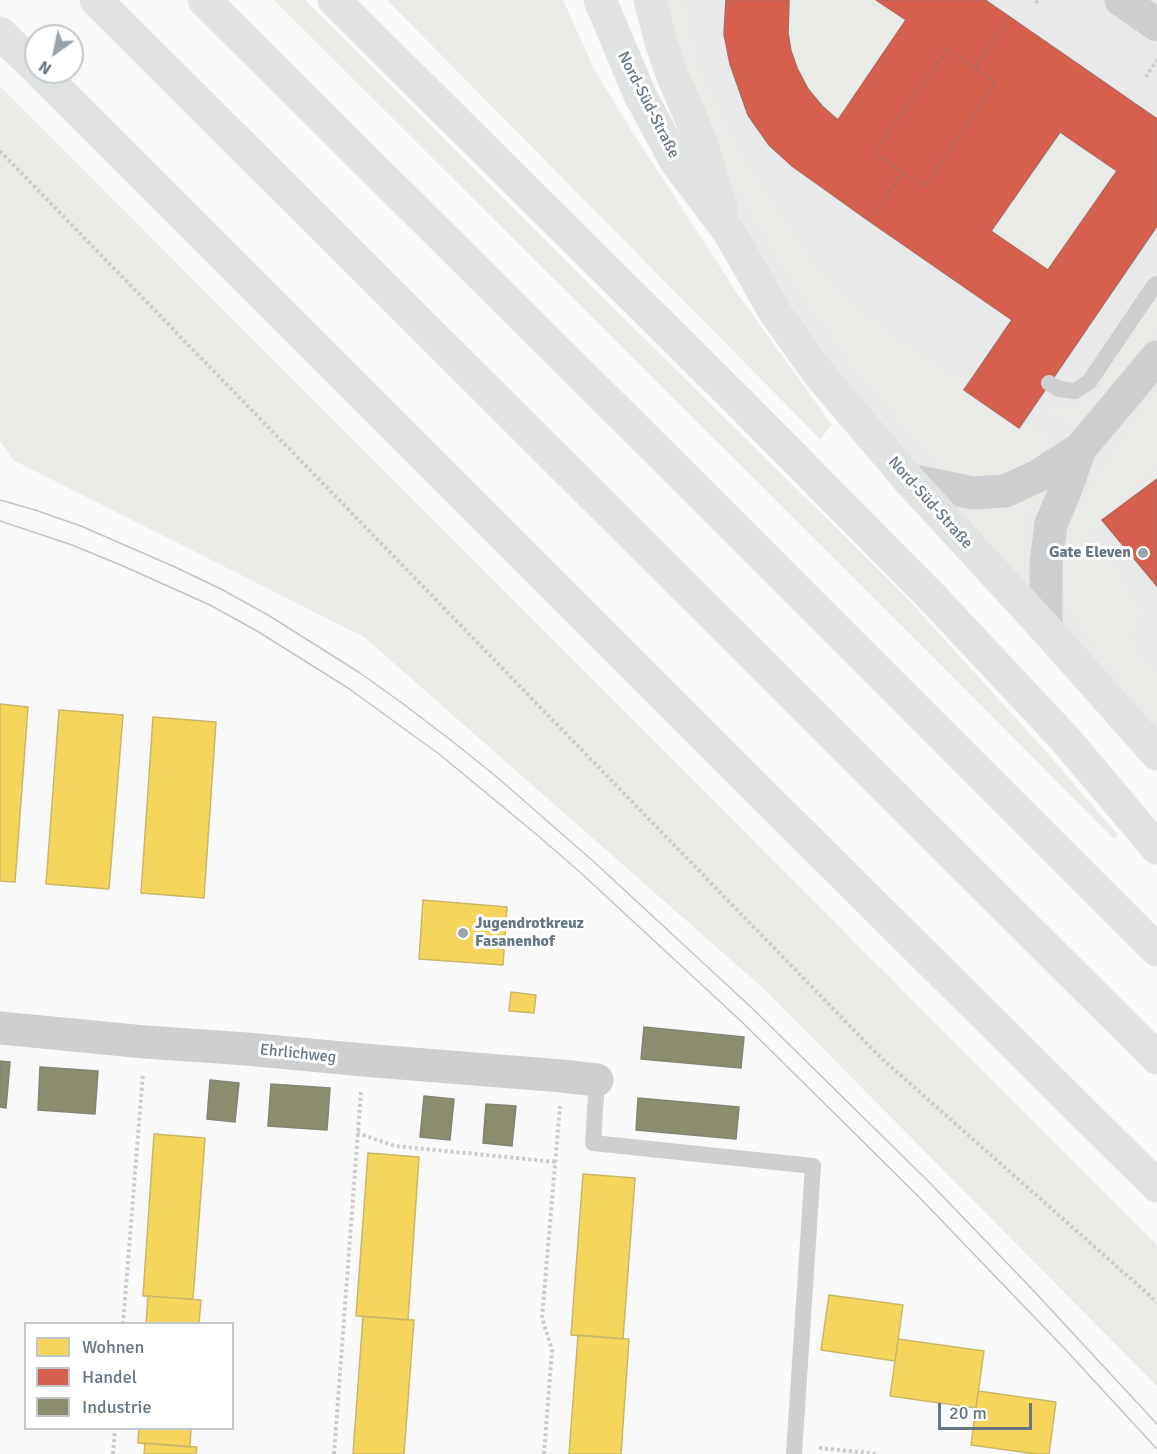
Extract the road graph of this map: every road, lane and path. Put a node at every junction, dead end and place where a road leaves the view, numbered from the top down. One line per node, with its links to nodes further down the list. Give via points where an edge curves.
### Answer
1 (96, 0): 26 (main road)
2 (204, 0): 23 (main road)
3 (334, 0): 22 (main road, via 931,596 1065,739)
4 (600, 0): 14 (main road, Nord-Süd-Straße, via 640,95 675,160)
5 (650, 0): 14 (main road, Nord-Süd-Straße, via 661,42 700,139)
6 (1121, 0): 7 (street)
7 (1157, 25)
8 (0, 33): 9 (main road)
9 (24, 56)
10 (1157, 60): 11 (path)
11 (1146, 77)
12 (52, 84): 32 (main road)
13 (0, 151): 33 (path, via 880,1057)
14 (729, 232): 19 (main road, Nord-Süd-Straße, via 776,314 819,374)
15 (1157, 284): 17 (lane, via 1089,382 1075,391)
16 (1157, 357): 18 (street)
17 (1049, 383)
18 (1080, 449): 19 (street, via 1038,476 1005,491 972,493); 20 (street, via 1050,524)
19 (909, 480): 20 (main road, Nord-Süd-Straße)
20 (1046, 629): 21 (main road, Nord-Süd-Straße)
21 (1157, 754)
22 (1157, 848)
23 (1157, 950)
24 (0, 1028): 25 (street, Ehrlichweg)
25 (145, 1042): 27 (street, Ehrlichweg); 34 (path)
26 (1157, 1058)
27 (363, 1060): 28 (street, Ehrlichweg); 30 (path)
28 (562, 1076): 29 (street, Ehrlichweg); 31 (path)
29 (597, 1080): 36 (lane, via 593,1143 813,1166)
30 (357, 1133): 31 (path, via 395,1146); 38 (path)
31 (556, 1162): 39 (path, via 542,1318 552,1350)
32 (1157, 1186)
33 (1157, 1302)
34 (123, 1322)
35 (115, 1430): 37 (path)
36 (794, 1450): 40 (path)
37 (112, 1454)
38 (334, 1454)
39 (544, 1454)
40 (879, 1454)

